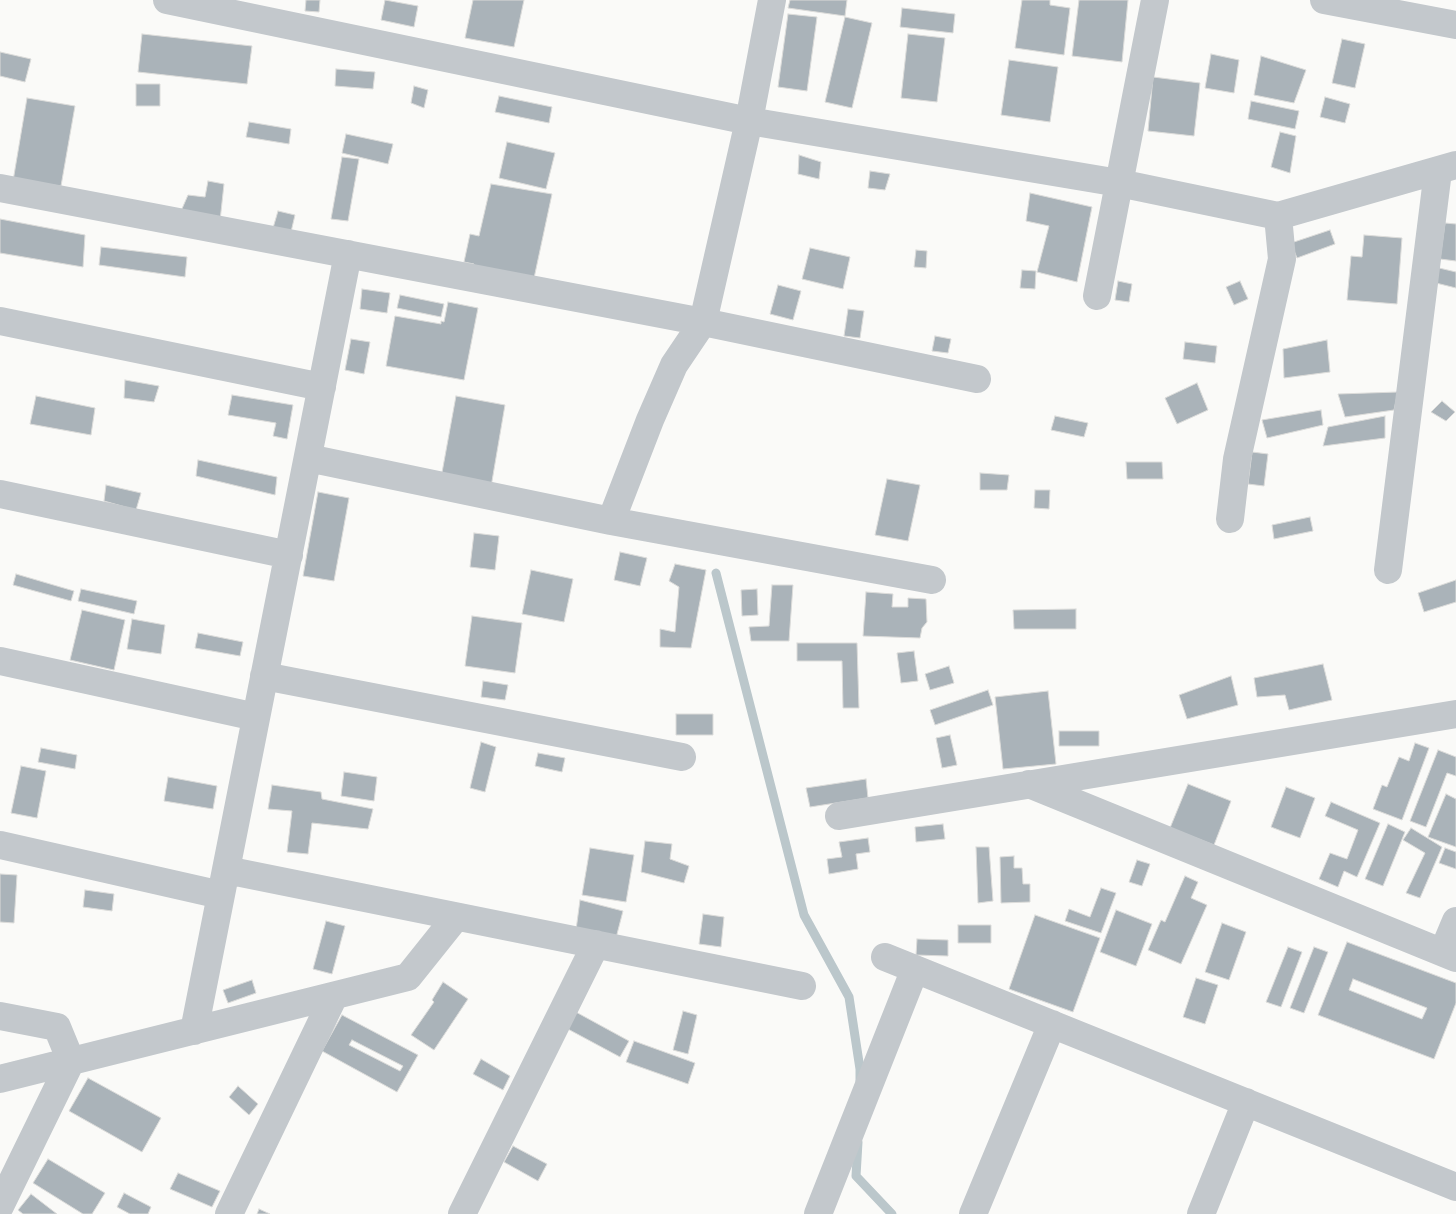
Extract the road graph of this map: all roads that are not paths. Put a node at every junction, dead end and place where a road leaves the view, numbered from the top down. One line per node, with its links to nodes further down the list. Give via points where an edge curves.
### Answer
1 (167, 0): 6 (street)
2 (772, 0): 6 (street)
3 (1155, 0): 8 (street)
4 (1324, 0): 5 (street)
5 (1456, 25)
6 (749, 121): 8 (street); 14 (street)
7 (1447, 168): 10 (street); 22 (street)
8 (1119, 183): 10 (street); 12 (street)
9 (0, 188): 11 (street)
10 (1278, 216): 19 (street, via 1282,259 1236,459)
11 (348, 254): 14 (street); 16 (street)
12 (1097, 296)
13 (0, 321): 16 (street)
14 (703, 322): 15 (street); 20 (street, via 674,365)
15 (977, 379)
16 (322, 387): 17 (street)
17 (308, 458): 20 (street); 21 (street)
18 (0, 494): 21 (street)
19 (1230, 519)
20 (611, 521): 23 (street)
21 (289, 555): 25 (street)
22 (1388, 570)
23 (932, 580)
24 (0, 662): 27 (street)
25 (264, 676): 27 (street); 28 (street)
26 (1456, 714): 29 (street)
27 (256, 717): 32 (street)
28 (682, 757)
29 (1029, 784): 30 (street); 36 (street)
30 (839, 816)
31 (0, 845): 32 (street)
32 (224, 883): 33 (street); 43 (street)
33 (456, 917): 35 (street); 40 (street, via 408,977)
34 (1456, 921): 36 (street)
35 (596, 944): 39 (street); 50 (street)
36 (1450, 955)
37 (885, 957): 38 (street)
38 (915, 969): 42 (street); 51 (street)
39 (802, 986)
40 (334, 996): 43 (street); 49 (street)
41 (0, 1016): 44 (street, via 57,1027)
42 (1052, 1024): 46 (street); 52 (street)
43 (194, 1031): 44 (street)
44 (72, 1061): 45 (street); 48 (street)
45 (0, 1079)
46 (1246, 1102): 47 (street); 53 (street)
47 (1456, 1187)
48 (0, 1206)
49 (229, 1214)
50 (462, 1214)
51 (818, 1214)
52 (974, 1214)
53 (1201, 1214)

